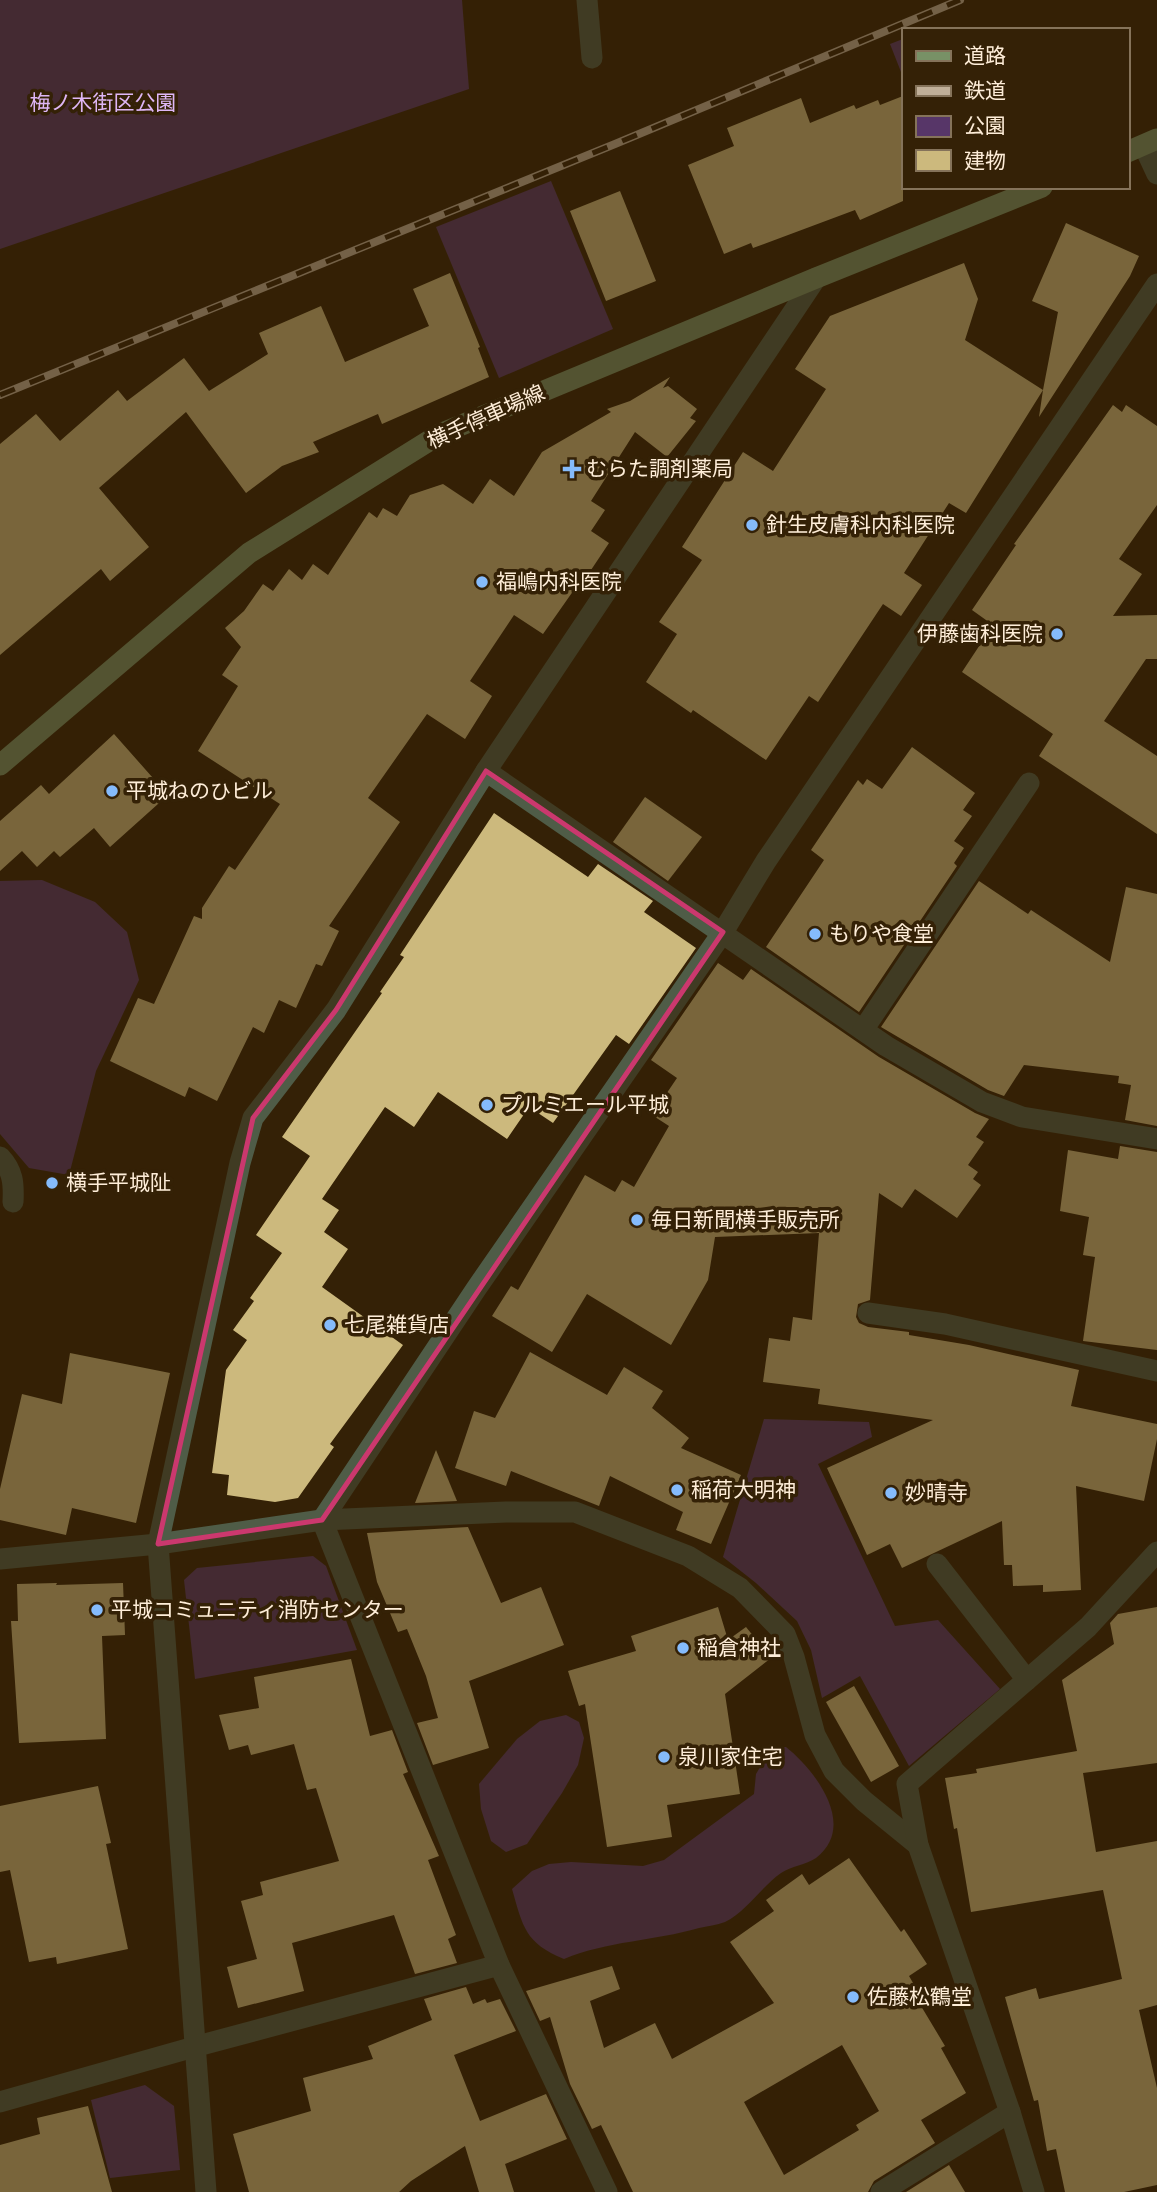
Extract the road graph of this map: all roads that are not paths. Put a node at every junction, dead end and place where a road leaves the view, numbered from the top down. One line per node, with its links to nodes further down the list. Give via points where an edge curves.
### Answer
1 (587, 0): 2 (street)
2 (592, 58)
3 (1143, 146): 4 (street)
4 (1157, 174)
5 (1036, 189): 6 (main road, 横手停車場線)
6 (816, 278): 8 (main road, 横手停車場線, via 440,434 249,553); 9 (street)
7 (1157, 284): 11 (street, via 766,861)
8 (0, 765)
9 (485, 771): 11 (street); 19 (street, via 336,1010 253,1118)
10 (1029, 783): 12 (street)
11 (723, 932): 12 (street); 18 (street, via 475,1289)
12 (863, 1030): 13 (street, via 982,1102 1022,1117)
13 (1157, 1139)
14 (0, 1157): 15 (street, via 14,1182)
15 (13, 1202)
16 (869, 1312): 17 (street, via 918,1318)
17 (1157, 1371)
18 (322, 1520): 19 (street); 24 (street, via 575,1512 688,1556 740,1588 785,1634 815,1735 834,1771); 25 (street)
19 (158, 1544): 21 (street); 26 (street)
20 (1157, 1552): 23 (street, via 1088,1627)
21 (0, 1559)
22 (937, 1564): 23 (street)
23 (1027, 1680): 24 (street, via 907,1784)
24 (918, 1845): 28 (street)
25 (499, 1965): 26 (street); 30 (street)
26 (194, 2047): 27 (street); 29 (street)
27 (0, 2102)
28 (1010, 2112): 31 (street); 32 (street)
29 (206, 2192)
30 (607, 2192)
31 (881, 2192)
32 (1034, 2192)

